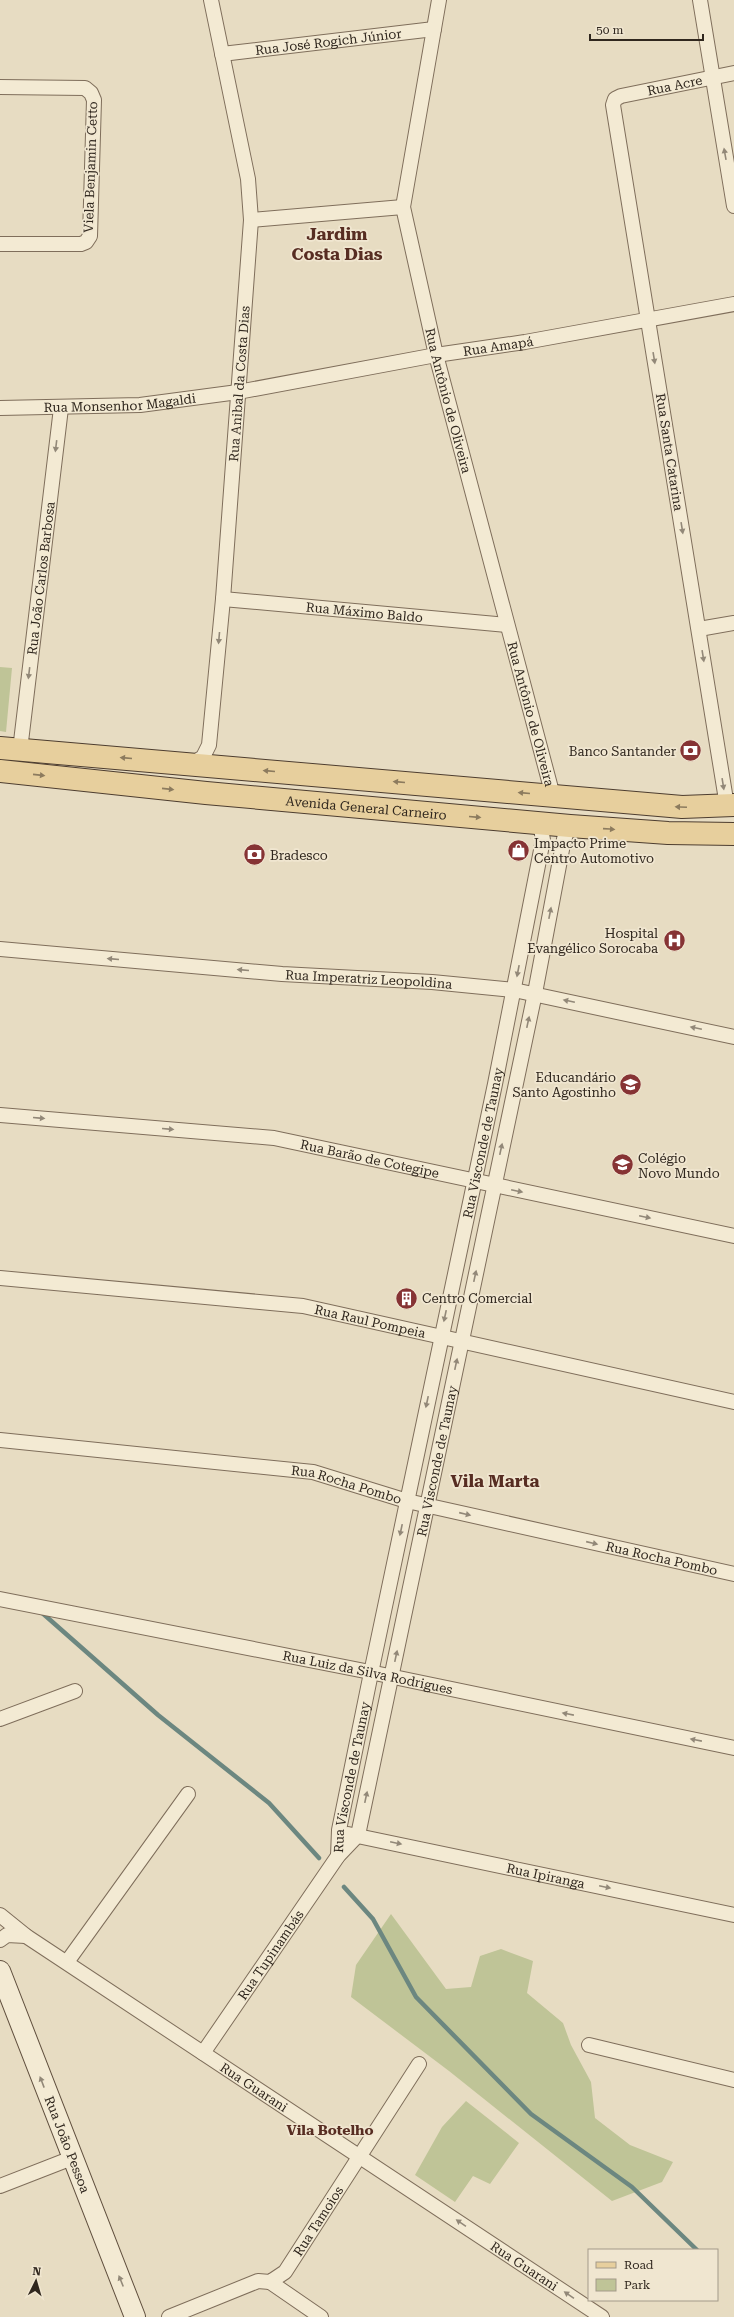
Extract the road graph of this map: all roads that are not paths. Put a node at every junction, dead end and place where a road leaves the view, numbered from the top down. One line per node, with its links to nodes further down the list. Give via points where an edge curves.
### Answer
1 (211, 0): 5 (street, Rua Anibal da Costa Dias)
2 (439, 0): 4 (street, Rua Antônio de Oliveira)
3 (700, 0): 7 (street)
4 (434, 29): 5 (street, Rua José Rogich Júnior); 11 (street, Rua Antônio de Oliveira)
5 (222, 54): 12 (street, Rua Anibal da Costa Dias, via 248,179)
6 (734, 73): 7 (street, Rua Acre)
7 (712, 78): 9 (street, Rua Acre); 10 (street, one-way to 7)
8 (0, 87): 13 (street, Viela Benjamin Cetto, via 85,88 94,100 90,236 81,244)
9 (615, 99): 15 (street, Rua Santa Catarina, via 613,106)
10 (734, 206)
11 (403, 207): 12 (street); 16 (street, Rua Antônio de Oliveira)
12 (250, 220): 17 (street, Rua Anibal da Costa Dias)
13 (0, 244)
14 (734, 304): 15 (street, Rua Amapá)
15 (648, 319): 16 (street, Rua Amapá, via 526,342); 23 (street, Rua Santa Catarina, one-way to 23)
16 (436, 355): 17 (street, Rua Amapá); 22 (street, Rua Antônio de Oliveira)
17 (238, 392): 19 (street, Rua Monsenhor Magaldi, via 140,405); 20 (street, Rua Anibal da Costa Dias)
18 (0, 408): 19 (street, Rua Monsenhor Magaldi)
19 (60, 408): 24 (street, Rua João Carlos Barbosa, one-way to 24)
20 (222, 599): 22 (street, Rua Máximo Baldo); 25 (street, Rua Anibal da Costa Dias, one-way to 25, via 209,745 203,757)
21 (734, 623): 23 (street)
22 (507, 625): 27 (street, Rua Antônio de Oliveira)
23 (699, 629): 28 (street, Rua Santa Catarina, one-way to 28)
24 (10, 749): 25 (main road, Avenida General Carneiro, one-way to 24)
25 (192, 764): 27 (main road, Avenida General Carneiro, one-way to 25)
26 (0, 771): 29 (main road, Avenida General Carneiro, one-way to 29)
27 (553, 796): 28 (main road, Avenida General Carneiro, one-way to 27, via 682,807)
28 (730, 805)
29 (540, 824): 30 (main road, Avenida General Carneiro); 33 (street, Rua Visconde de Taunay, one-way to 33, via 544,840)
30 (570, 826): 31 (main road, Avenida General Carneiro, one-way to 31, via 668,833); 34 (street, Rua Visconde de Taunay, one-way to 30, via 564,839)
31 (734, 834)
32 (0, 949): 33 (street, Rua Imperatriz Leopoldina, one-way to 32, via 432,982 274,973)
33 (514, 990): 34 (street, Rua Imperatriz Leopoldina); 37 (street, Rua Visconde de Taunay)
34 (534, 993): 35 (street, Rua Imperatriz Leopoldina, one-way to 34); 38 (street, Rua Visconde de Taunay, one-way to 34)
35 (734, 1037)
36 (0, 1115): 37 (street, Rua Barão de Cotegipe, one-way to 37, via 274,1138)
37 (474, 1182): 38 (street, Rua Barão de Cotegipe); 41 (street, Rua Visconde de Taunay, one-way to 41)
38 (493, 1186): 39 (street, Rua Barão de Cotegipe, one-way to 39); 42 (street, Rua Visconde de Taunay, one-way to 38)
39 (734, 1236)
40 (0, 1278): 41 (street, Rua Raul Pompeia, via 303,1306)
41 (440, 1337): 42 (street, Rua Raul Pompeia); 45 (street, Rua Visconde de Taunay, one-way to 45)
42 (461, 1342): 43 (street, Rua Raul Pompeia); 46 (street, Rua Visconde de Taunay, one-way to 42)
43 (734, 1402)
44 (0, 1440): 45 (street, Rua Rocha Pombo, via 313,1472)
45 (407, 1500): 46 (street, Rua Rocha Pombo); 49 (street, Rua Visconde de Taunay, one-way to 49)
46 (427, 1505): 47 (street, Rua Rocha Pombo, one-way to 47); 50 (street, Rua Visconde de Taunay, one-way to 46)
47 (734, 1574)
48 (0, 1599): 49 (street, Rua Luiz da Silva Rodrigues)
49 (371, 1673): 50 (street, Rua Luiz da Silva Rodrigues); 55 (street, Rua Visconde de Taunay)
50 (391, 1678): 53 (street, Rua Luiz da Silva Rodrigues, one-way to 50); 56 (street, Rua Visconde de Taunay, one-way to 50)
51 (75, 1691): 52 (street)
52 (0, 1719)
53 (734, 1748)
54 (188, 1794): 62 (street)
55 (339, 1830): 56 (street, Rua Ipiranga); 57 (street, Rua Visconde de Taunay)
56 (358, 1835): 57 (street, Rua Visconde de Taunay); 59 (street, Rua Ipiranga, one-way to 59)
57 (338, 1856): 65 (street, Rua Tupinambás)
58 (0, 1915): 60 (street, Rua Guarani)
59 (734, 1915)
60 (26, 1936): 61 (street, via 7,1935); 62 (street, Rua Guarani)
61 (0, 1940)
62 (67, 1962): 65 (street, Rua Guarani)
63 (0, 1971): 69 (main road, Rua João Pessoa, one-way to 63)
64 (589, 2045): 67 (street)
65 (203, 2053): 68 (street, Rua Guarani)
66 (419, 2064): 68 (street, Rua Tamoios)
67 (734, 2080)
68 (360, 2156): 71 (street, Rua Tamoios, via 285,2272); 75 (street, Rua Guarani, one-way to 68)
69 (72, 2158): 70 (street); 72 (main road, Rua João Pessoa, one-way to 69)
70 (0, 2186)
71 (270, 2282): 73 (street, via 258,2281); 74 (street)
72 (135, 2317)
73 (169, 2317)
74 (321, 2317)
75 (602, 2317)

